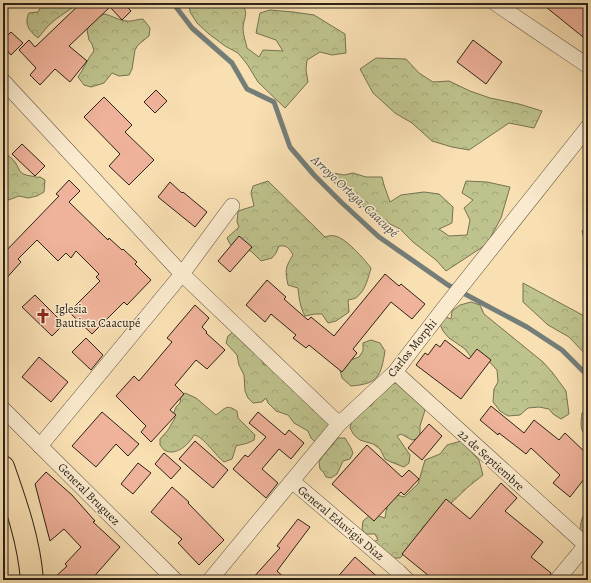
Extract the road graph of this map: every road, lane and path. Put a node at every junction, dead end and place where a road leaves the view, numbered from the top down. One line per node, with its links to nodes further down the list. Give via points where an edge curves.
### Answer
1 (496, 3): 2 (street)
2 (588, 66)
3 (3, 81): 6 (street)
4 (588, 127): 7 (street, Carlos Morphi)
5 (232, 206): 6 (street)
6 (182, 274): 9 (street); 10 (street)
7 (395, 372): 9 (street, Carlos Morphi); 14 (street, 22 de Septiembre)
8 (3, 409): 10 (street, General Bruguez)
9 (339, 424): 12 (street, Carlos Morphi)
10 (40, 446): 16 (street, General Bruguez)
11 (3, 468): 13 (main road)
12 (292, 482): 17 (street, Carlos Morphi); 18 (street, General Eduvigis Díaz)
13 (8, 504): 15 (main road, via 25,539)
14 (587, 546): 19 (street)
15 (32, 580)
16 (175, 580)
17 (210, 580)
18 (408, 580)
19 (557, 580)

